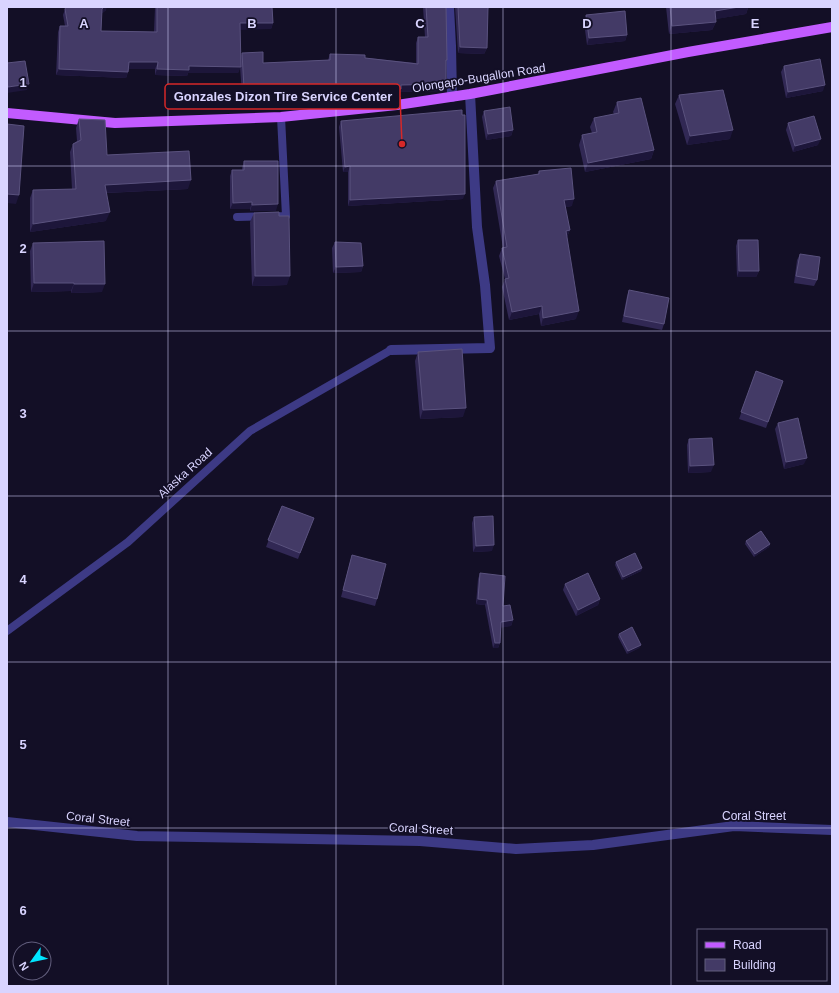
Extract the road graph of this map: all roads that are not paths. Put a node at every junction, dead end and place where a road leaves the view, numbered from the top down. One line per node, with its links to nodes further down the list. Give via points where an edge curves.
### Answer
1 (448, 7): 4 (street, via 452,46)
2 (832, 27): 3 (main road, Olongapo-Bugallon Road)
3 (470, 94): 4 (main road, Olongapo-Bugallon Road); 8 (street, via 477,227 490,348)
4 (452, 97): 6 (main road, Olongapo-Bugallon Road)
5 (7, 113): 6 (main road, Olongapo-Bugallon Road, via 115,123)
6 (281, 117): 7 (lane, via 286,216)
7 (237, 217)
8 (391, 350): 9 (lane, Alaska Road, via 250,431 128,542)
9 (7, 631)
10 (7, 822): 11 (street, Coral Street, via 137,836 420,841 516,849 594,845 734,826)
11 (832, 830)

